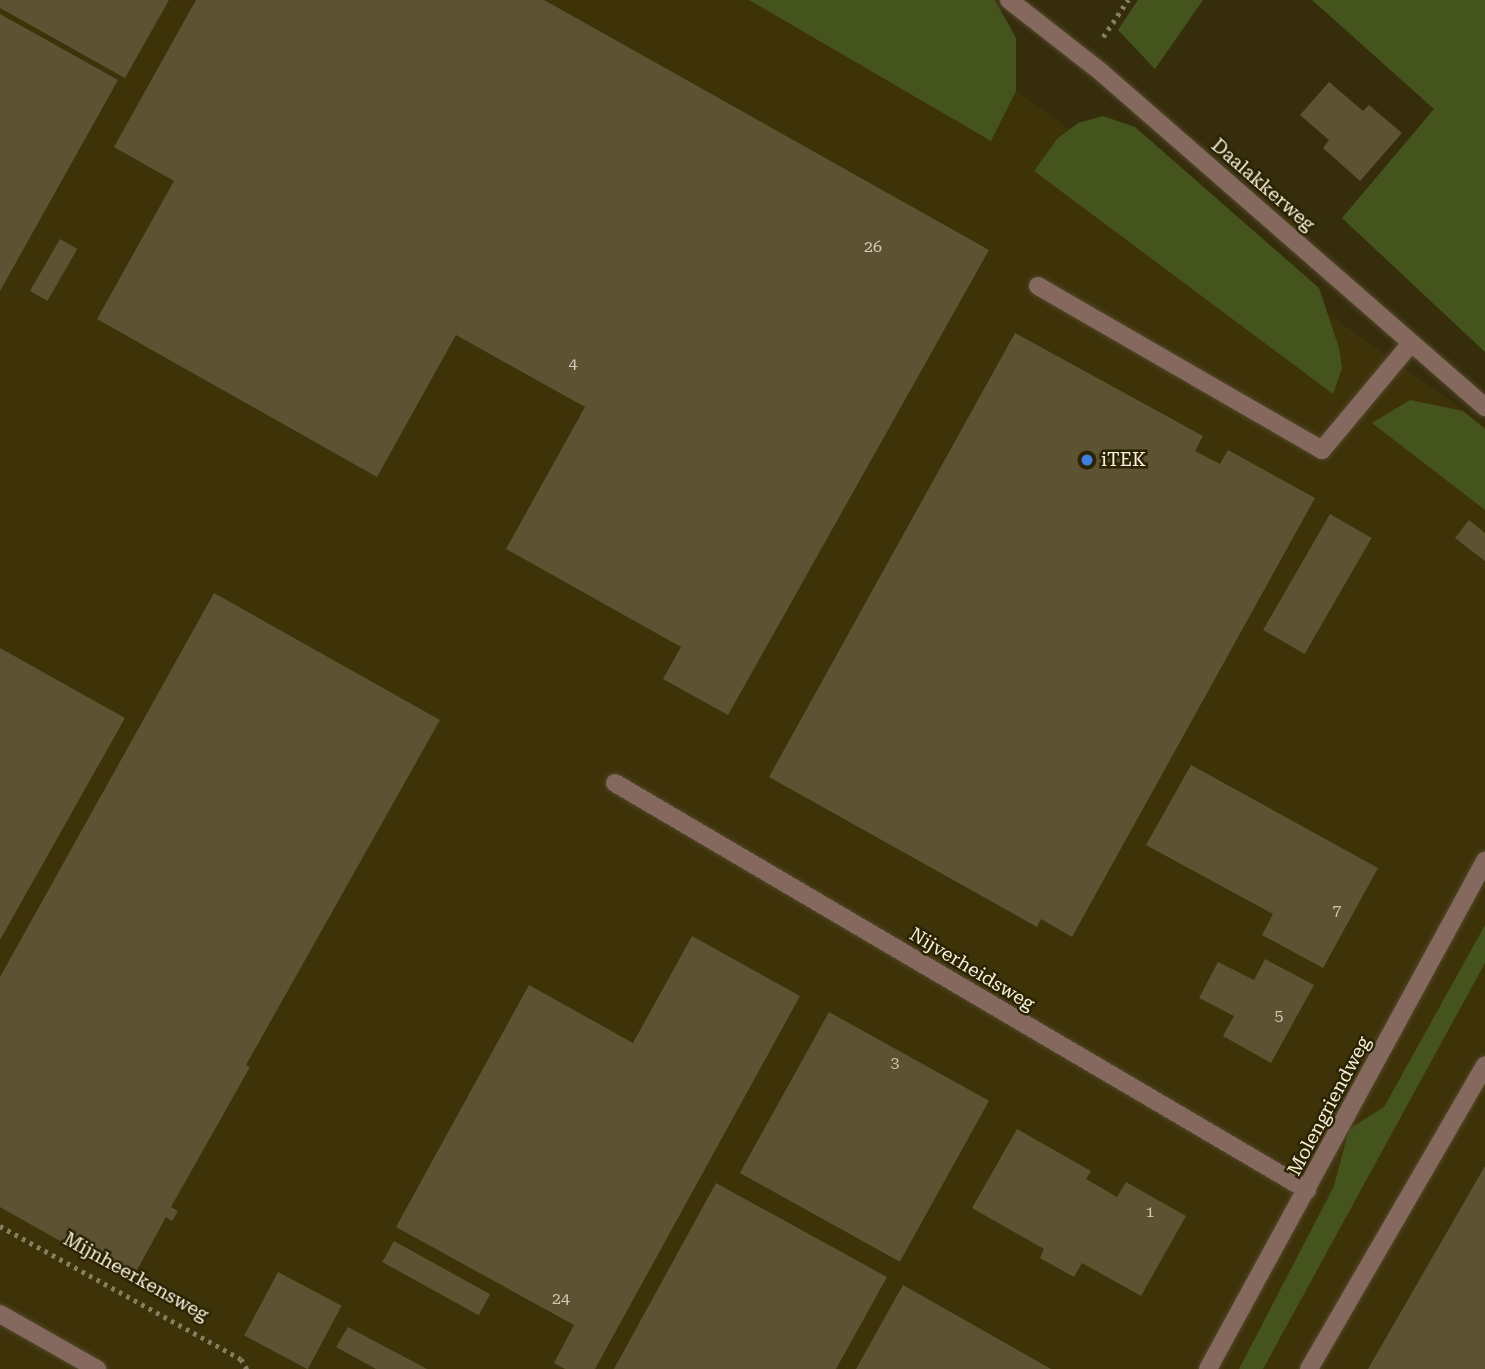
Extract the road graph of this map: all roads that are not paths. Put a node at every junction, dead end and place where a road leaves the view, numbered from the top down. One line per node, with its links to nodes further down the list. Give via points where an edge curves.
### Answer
1 (1009, 0): 3 (street, Daalakkerweg, via 1087,61)
2 (1038, 286): 3 (street, via 1322,450)
3 (1411, 343): 4 (street, Daalakkerweg)
4 (1485, 407)
5 (615, 783): 8 (street, Nijverheidsweg)
6 (1485, 861): 8 (street, Molengriendweg)
7 (1485, 1065): 12 (street)
8 (1307, 1191): 11 (street, Molengriendweg)
9 (0, 1314): 10 (street)
10 (97, 1369)
11 (1208, 1369)
12 (1309, 1369)

